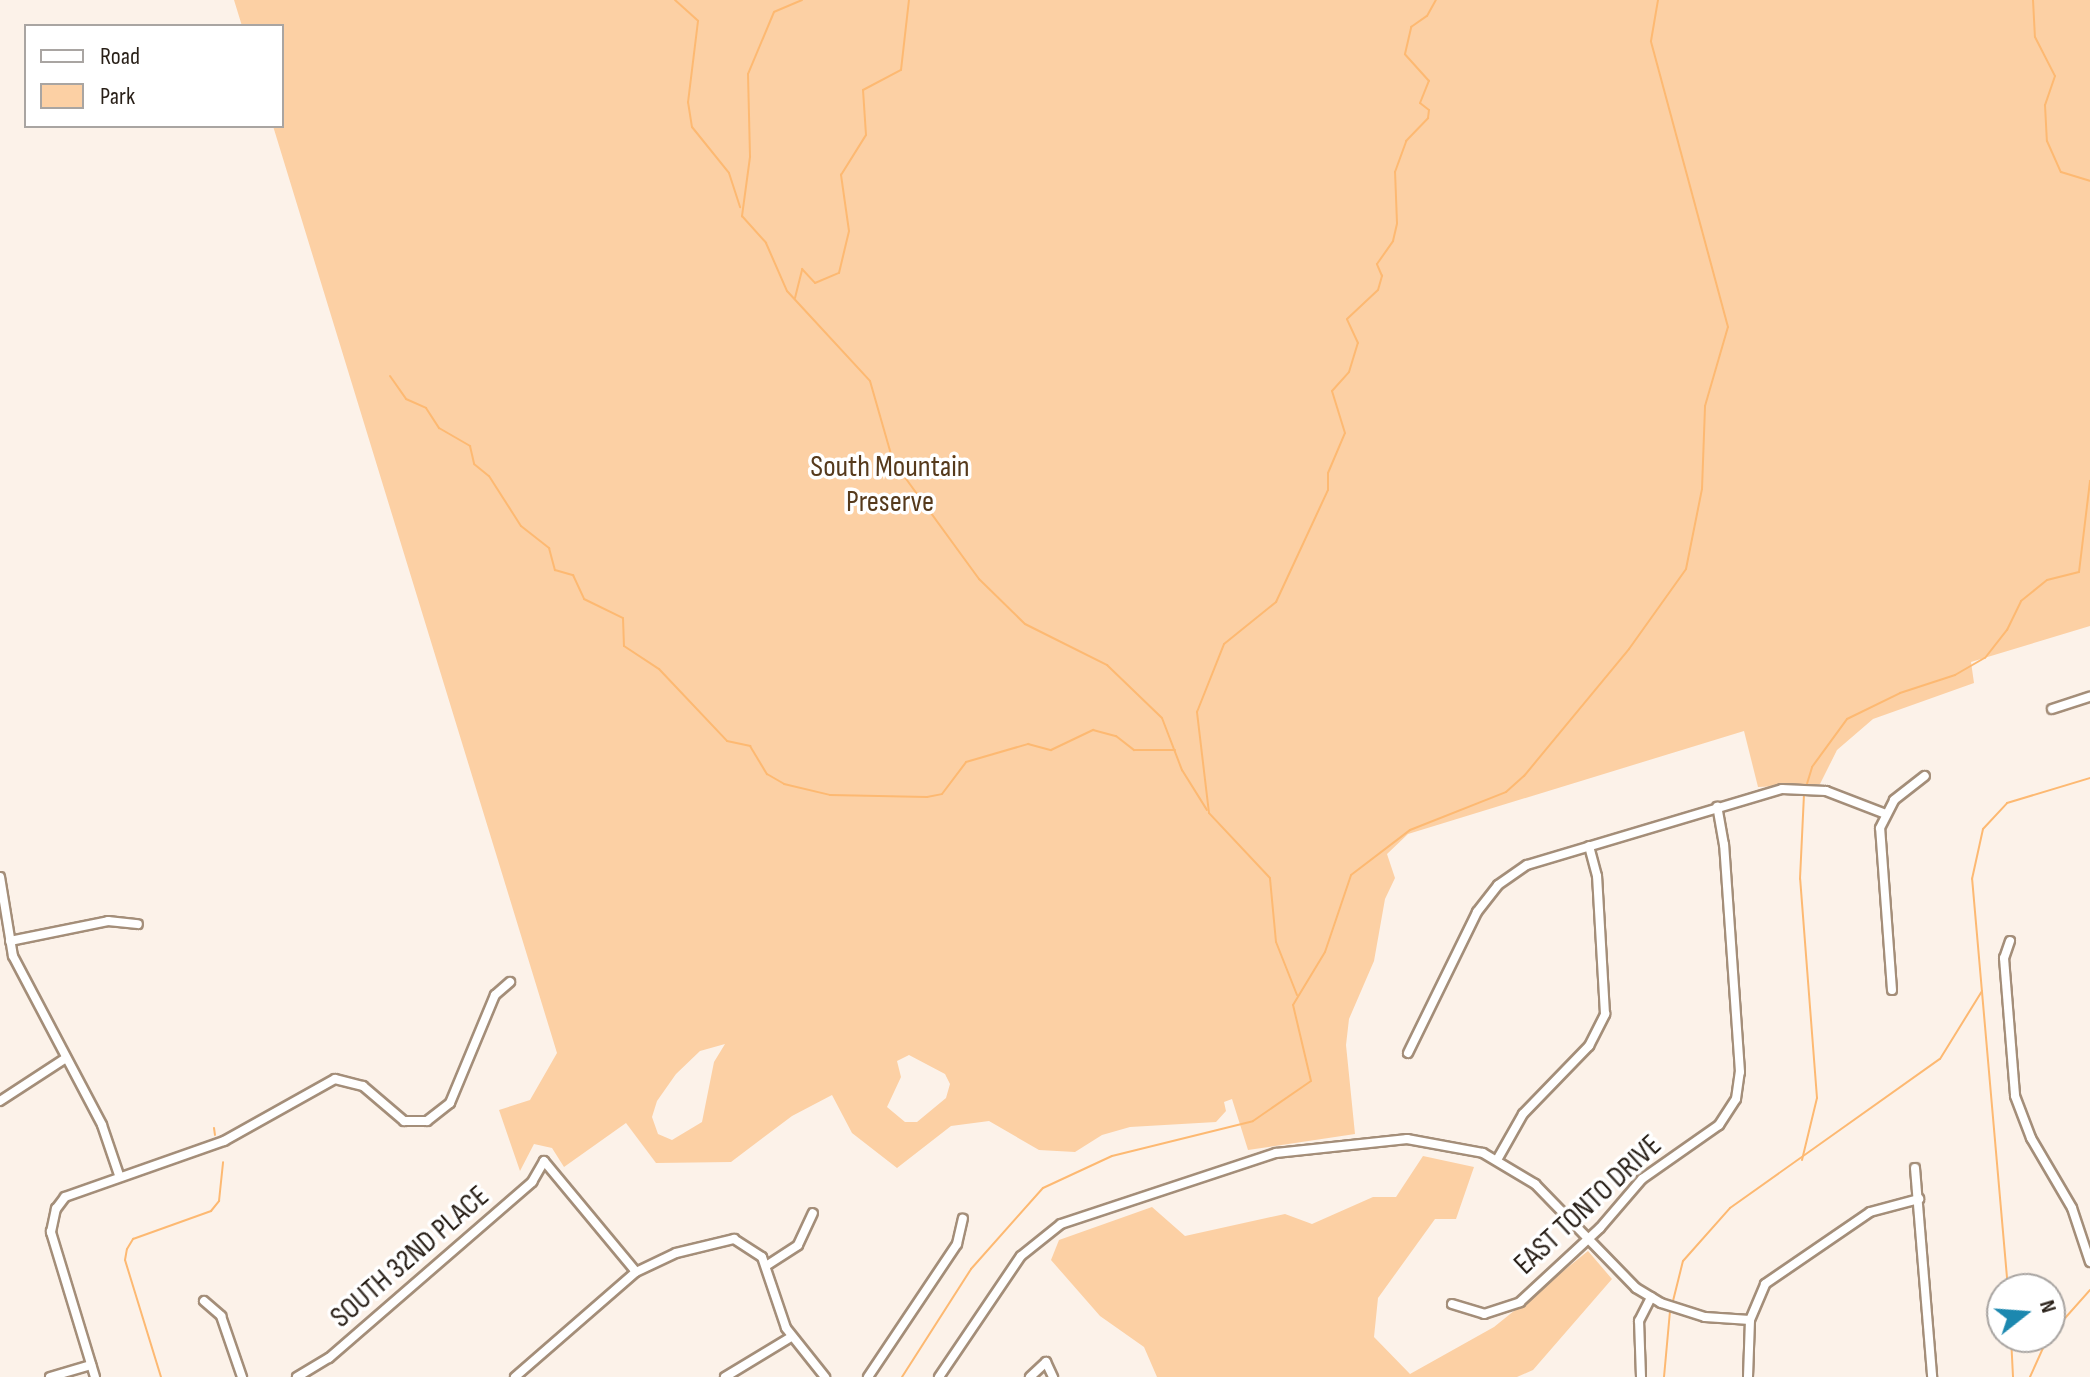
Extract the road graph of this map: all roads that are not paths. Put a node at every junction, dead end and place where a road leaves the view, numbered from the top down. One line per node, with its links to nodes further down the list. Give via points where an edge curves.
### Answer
1 (2090, 697): 2 (street)
2 (2052, 709)
3 (1925, 776): 5 (street, via 1908,785)
4 (1717, 807): 5 (street, via 1797,788); 6 (street); 22 (street, EAST TONTO DRIVE, via 1739,1053 1736,1099 1719,1125 1642,1179)
5 (1886, 814): 12 (street, via 1881,849)
6 (1589, 846): 13 (street, via 1527,865 1498,885 1477,912); 16 (street, via 1597,876 1605,1014 1589,1046 1523,1114)
7 (0, 877): 9 (street)
8 (138, 924): 9 (street, via 108,921)
9 (10, 941): 14 (street, via 20,974)
10 (2010, 941): 23 (street, via 2004,958 2015,1096 2031,1138 2072,1208)
11 (510, 982): 18 (street, via 495,995 450,1103 438,1116 404,1121 363,1086 335,1079 224,1141)
12 (1892, 990)
13 (1408, 1053)
14 (66, 1058): 15 (street); 18 (street, via 102,1125)
15 (0, 1101)
16 (1497, 1160): 22 (street, via 1535,1184); 40 (street, via 1451,1144 1407,1139 1276,1153 1100,1207 1061,1224 1021,1256)
17 (1915, 1168): 19 (street)
18 (119, 1175): 31 (street, via 79,1189 56,1209 51,1232)
19 (1919, 1199): 29 (street, via 1870,1212 1782,1269 1765,1284); 45 (street)
20 (813, 1213): 24 (street, via 798,1245)
21 (963, 1219): 39 (street, via 957,1244)
22 (1590, 1236): 26 (street); 28 (street, EAST TONTO DRIVE, via 1506,1310 1484,1314)
23 (2090, 1262)
24 (766, 1266): 25 (street, via 746,1243 717,1239); 30 (street)
25 (636, 1272): 35 (street, SOUTH 32ND PLACE, via 544,1161 532,1182 329,1358); 36 (street)
26 (1651, 1297): 29 (street, via 1683,1312); 43 (street, via 1639,1321)
27 (204, 1301): 34 (street, via 221,1316)
28 (1452, 1304)
29 (1750, 1320): 44 (street)
30 (791, 1337): 37 (street); 38 (street)
31 (91, 1365): 32 (street); 33 (street)
32 (50, 1377)
33 (95, 1377)
34 (242, 1377)
35 (297, 1377)
36 (515, 1377)
37 (725, 1377)
38 (825, 1377)
39 (868, 1377)
40 (939, 1377)
41 (1030, 1377): 42 (street, via 1046,1362)
42 (1053, 1377)
43 (1641, 1377)
44 (1748, 1377)
45 (1932, 1377)

